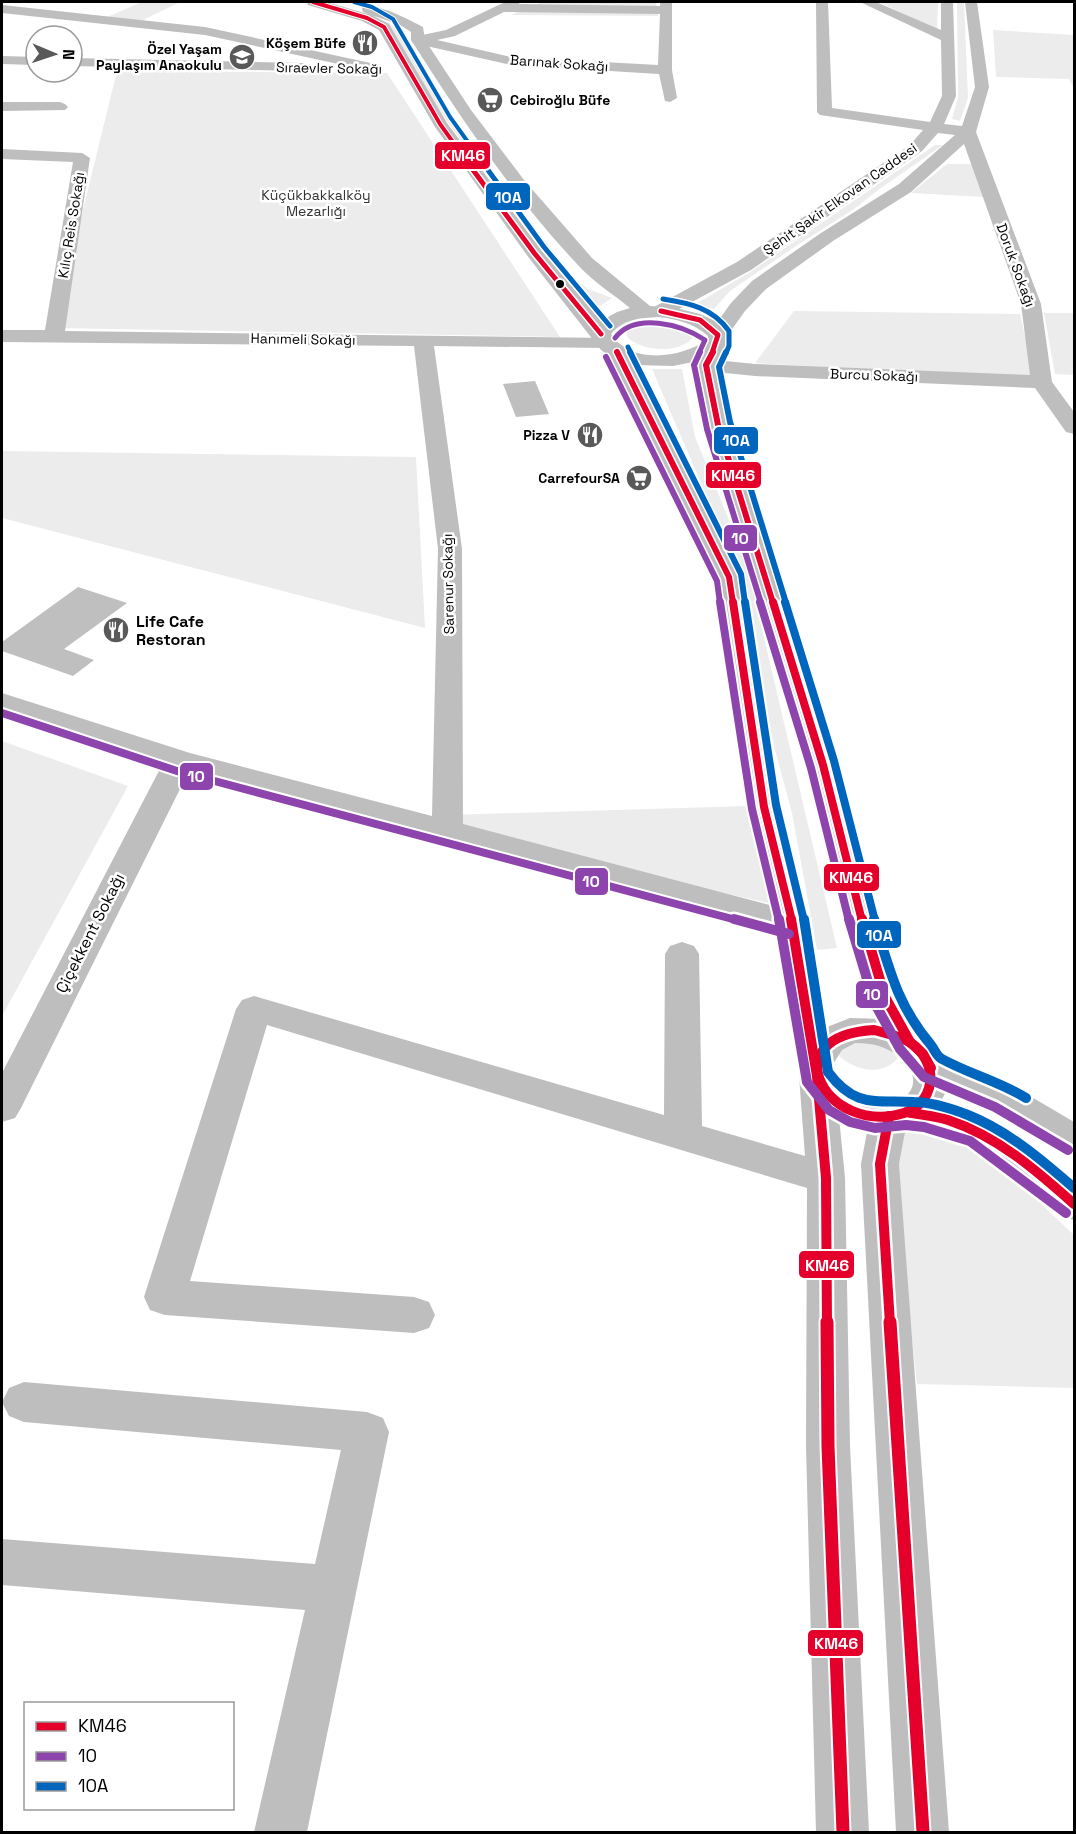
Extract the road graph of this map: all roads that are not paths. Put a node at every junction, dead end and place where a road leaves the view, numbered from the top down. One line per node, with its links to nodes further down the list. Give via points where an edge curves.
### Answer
1 (313, 2): 15 (street, via 384,27)
2 (345, 2): 11 (street, via 405,22 418,30)
3 (822, 2): 20 (street, via 825,112)
4 (866, 2): 10 (street)
5 (947, 2): 10 (street, Şehit Şakir Elkovan Caddesi)
6 (971, 2): 21 (street, via 982,87)
7 (508, 5): 8 (street); 11 (street, via 450,33)
8 (666, 6): 16 (street)
9 (2, 9): 15 (street, via 205,31)
10 (947, 38): 20 (street, Şehit Şakir Elkovan Caddesi, via 949,96)
11 (418, 40): 16 (street, Barınak Sokağı, via 512,61); 23 (street, via 519,184 585,262)
12 (2, 60): 13 (street)
13 (24, 61)
14 (84, 62): 15 (street, Sıraevler Sokağı)
15 (391, 69): 27 (street, via 440,124 491,197)
16 (665, 70): 17 (street)
17 (670, 98)
18 (60, 107): 19 (street)
19 (3, 109)
20 (934, 127): 21 (street); 23 (street, Şehit Şakir Elkovan Caddesi, via 916,148 744,266)
21 (968, 132): 28 (street, Şehit Şakir Elkovan Caddesi, via 905,188 759,285 738,307); 29 (street, Doruk Sokağı, via 1031,304)
22 (2, 154): 25 (street, Kılıç Reis Sokağı, via 82,158)
23 (653, 312): 27 (street, via 614,320 605,327); 28 (street, via 700,320 712,327)
24 (2, 336): 25 (street, Hanımeli Sokağı)
25 (54, 336): 26 (street, Hanımeli Sokağı)
26 (423, 340): 27 (street, Hanımeli Sokağı); 33 (street, Sarenur Sokağı, via 450,549)
27 (607, 343): 28 (street, Hanımeli Sokağı, via 634,358 677,360); 34 (street, via 729,577 764,807)
28 (714, 348): 29 (street, Burcu Sokağı, via 755,370); 36 (street, via 718,425 823,765 862,921 885,997)
29 (1041, 382): 30 (street, Doruk Sokağı)
30 (1074, 427)
31 (2, 701): 32 (street)
32 (180, 759): 33 (street); 38 (street, Çiçekkent Sokağı)
33 (447, 831): 34 (street)
34 (792, 922): 37 (street)
35 (682, 954): 40 (street)
36 (920, 1055): 37 (street, via 894,1034 857,1029 828,1040 819,1050); 39 (street, via 932,1081 930,1094 920,1104); 41 (street)
37 (816, 1069): 39 (street, via 824,1089 836,1102 868,1115); 42 (street)
38 (2, 1108)
39 (898, 1114): 43 (street, via 948,1119 977,1131 1050,1182); 50 (street, via 880,1164)
40 (683, 1137): 42 (street); 44 (street, via 254,1009 165,1297)
41 (1074, 1140)
42 (826, 1178): 49 (street, via 828,1446)
43 (1074, 1204)
44 (414, 1315)
45 (24, 1402): 47 (street, via 368,1432)
46 (2, 1562): 47 (street)
47 (333, 1589): 48 (street)
48 (281, 1833)
49 (843, 1833)
50 (923, 1833)

